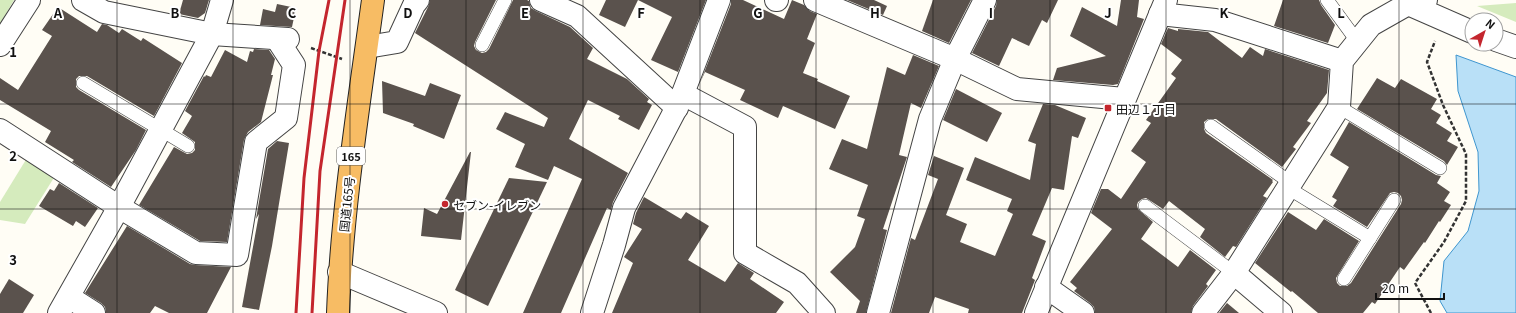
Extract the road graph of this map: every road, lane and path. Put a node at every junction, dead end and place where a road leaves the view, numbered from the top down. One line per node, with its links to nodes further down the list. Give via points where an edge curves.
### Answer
1 (29, 0): 20 (street)
2 (83, 0): 16 (street, via 104,12)
3 (222, 0): 16 (street)
4 (373, 0): 22 (highway, 国道165号 / 165)
5 (418, 0): 22 (street, via 397,42)
6 (505, 0): 21 (lane)
7 (541, 0): 13 (street)
8 (719, 0): 29 (street)
9 (985, 0): 24 (street)
10 (1327, 0): 18 (lane)
11 (823, 2): 24 (street)
12 (1417, 2): 15 (street); 18 (street, via 1371,25)
13 (572, 6): 29 (street, via 577,16)
14 (1163, 7): 26 (street, via 1215,20); 28 (street)
15 (1464, 28)
16 (212, 34): 17 (street); 33 (street)
17 (282, 39): 25 (path); 39 (street, via 294,65 286,118 256,142 237,255 196,253)
18 (1357, 42): 26 (street)
19 (1504, 43): 23 (street)
20 (0, 45)
21 (482, 45)
22 (367, 47): 41 (highway, 国道165号 / 165, via 349,174)
23 (1516, 47)
24 (955, 59): 28 (street, via 1017,89); 52 (street, via 930,119)
25 (347, 61)
26 (1342, 61): 30 (street)
27 (83, 83): 33 (lane)
28 (1124, 99): 44 (street)
29 (680, 101): 50 (street, via 624,208); 51 (street, via 745,128 745,253 797,283)
30 (1339, 107): 35 (lane); 36 (street)
31 (1211, 126): 36 (lane)
32 (0, 130): 39 (street)
33 (160, 130): 34 (lane); 39 (street)
34 (188, 146)
35 (1440, 168)
36 (1290, 186): 40 (lane); 42 (street)
37 (1394, 200): 40 (lane)
38 (1145, 206): 42 (lane)
39 (120, 207): 45 (street)
40 (1370, 238): 43 (lane)
41 (339, 272): 46 (street); 48 (highway, 国道165号 / 165)
42 (1234, 273): 55 (street); 56 (street)
43 (1344, 279)
44 (1046, 287): 53 (street); 54 (street)
45 (64, 305): 47 (street)
46 (413, 308): 49 (street)
47 (94, 313)
48 (338, 313)
49 (436, 313)
50 (592, 313)
51 (824, 313)
52 (878, 313)
53 (1036, 313)
54 (1083, 313)
55 (1203, 313)
56 (1281, 313)

